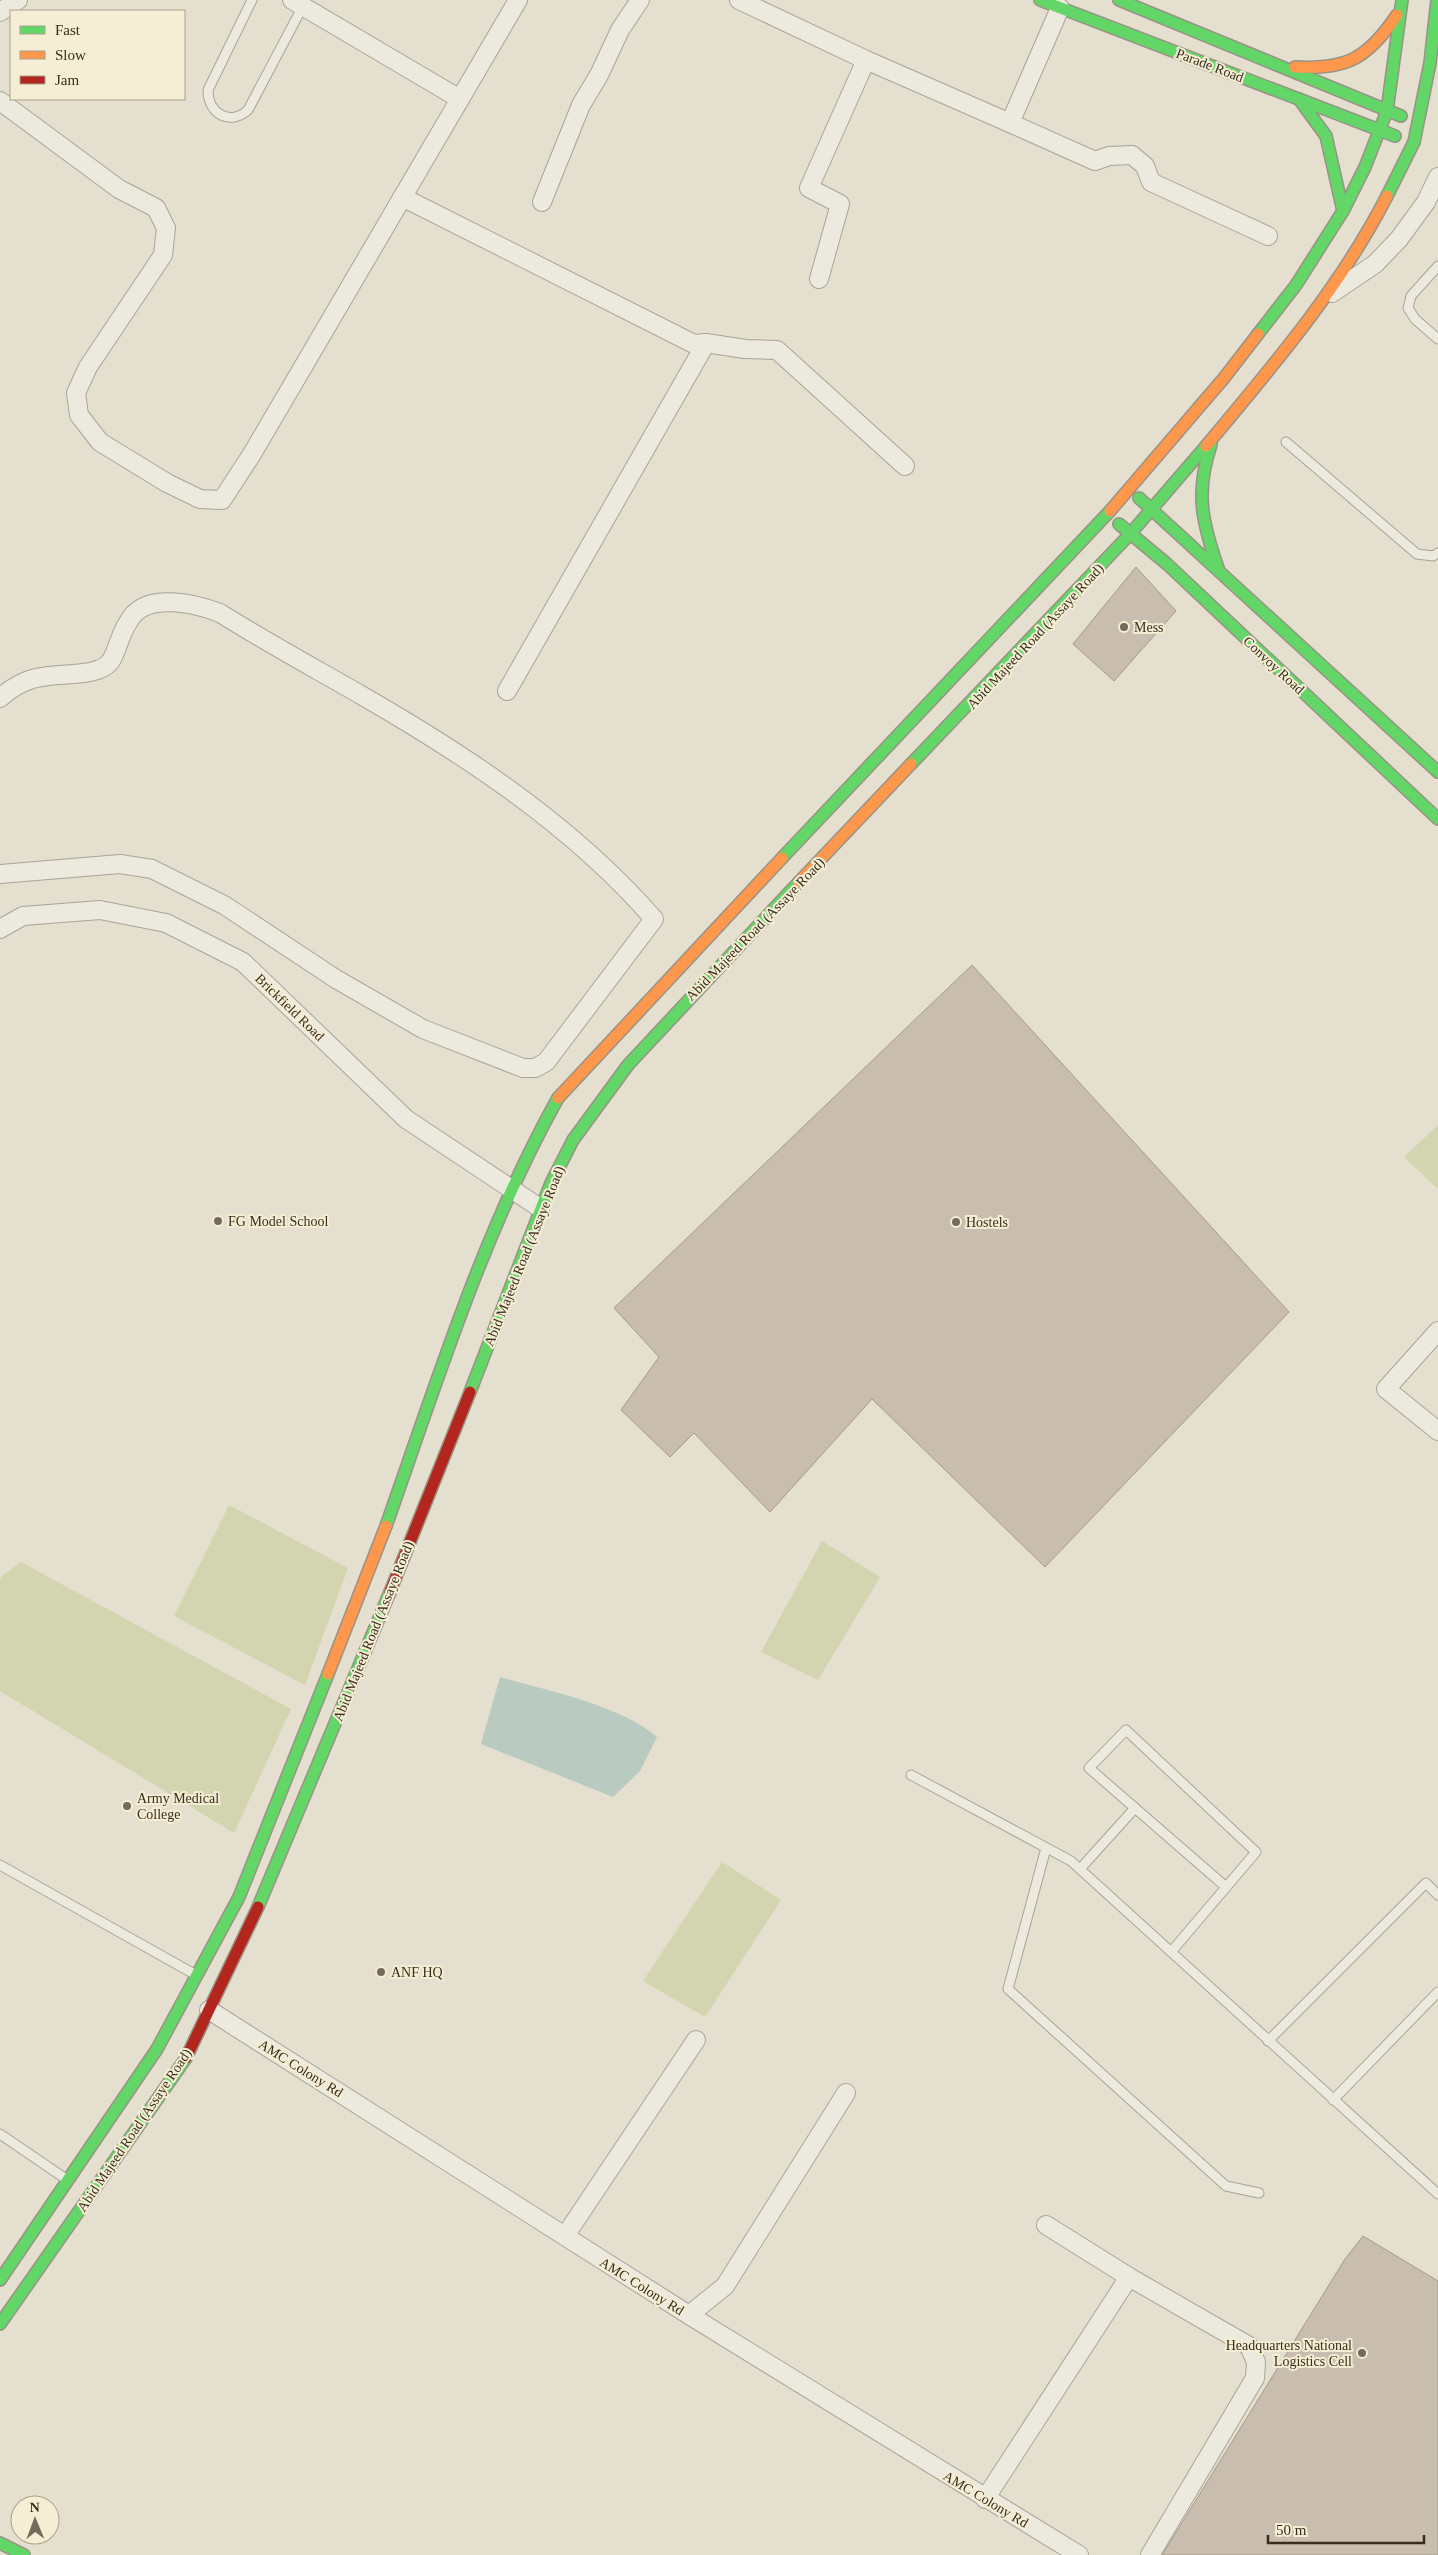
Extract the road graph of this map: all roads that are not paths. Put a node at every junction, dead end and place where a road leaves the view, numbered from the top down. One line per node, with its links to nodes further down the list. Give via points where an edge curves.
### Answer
1 (18, 0): 11 (street)
2 (252, 0): 8 (lane, via 208,90 208,102 214,110 229,118 240,117 248,110)
3 (518, 0): 15 (street)
4 (640, 0): 25 (street, via 620,30 581,105)
5 (739, 0): 13 (street)
6 (1040, 0): 10 (main road, Parade Road)
7 (1119, 0): 14 (main road, Parade Road)
8 (298, 3): 15 (street)
9 (1402, 5): 14 (main road, via 1380,41 1354,62 1325,68); 18 (main road)
10 (1060, 8): 16 (main road, Parade Road); 20 (street)
11 (0, 12)
12 (1437, 12): 19 (main road)
13 (866, 60): 20 (street); 29 (street, via 809,188 840,204)
14 (1275, 65): 18 (main road, Parade Road)
15 (460, 99): 24 (street)
16 (1299, 99): 21 (main road, Parade Road); 26 (main road, via 1326,136)
17 (0, 100): 24 (street, via 119,189 156,208 166,228 163,255 88,367 76,393 79,415 100,442 200,499 222,500)
18 (1387, 111): 19 (main road, Parade Road); 21 (main road, Abid Majeed Road (Assaye Road))
19 (1420, 122): 22 (main road, Abid Majeed Road (Assaye Road))
20 (1010, 123): 27 (street, via 1095,161 1110,156 1132,155 1145,166 1151,182)
21 (1380, 130): 22 (main road, Parade Road); 26 (main road, Abid Majeed Road (Assaye Road))
22 (1414, 142): 30 (main road, Abid Majeed Road (Assaye Road), via 1374,221)
23 (1438, 177): 30 (street, via 1426,202 1375,264)
24 (402, 197): 32 (street, via 685,340 694,344)
25 (542, 202)
26 (1343, 211): 36 (main road, Abid Majeed Road (Assaye Road), via 1290,292 1224,378)
27 (1268, 236)
28 (1437, 270): 31 (lane, via 1411,296 1408,308 1415,319)
29 (819, 279)
30 (1327, 296): 33 (main road, Abid Majeed Road (Assaye Road))
31 (1438, 339)
32 (706, 343): 35 (street, via 777,350); 42 (street)
33 (1216, 433): 37 (main road, Abid Majeed Road (Assaye Road)); 41 (main road, via 1203,466 1200,495 1203,527)
34 (1286, 442): 40 (lane, via 1417,554 1434,556)
35 (905, 466)
36 (1129, 490): 37 (main road); 38 (main road, Abid Majeed Road (Assaye Road))
37 (1151, 509): 39 (main road, Abid Majeed Road (Assaye Road)); 41 (main road)
38 (1107, 514): 39 (main road, Convoy Road); 48 (main road, Abid Majeed Road (Assaye Road), via 559,1095 530,1147)
39 (1131, 533): 45 (main road, Convoy Road); 49 (main road, Abid Majeed Road (Assaye Road), via 628,1065 573,1140)
40 (1438, 552)
41 (1220, 572): 44 (main road)
42 (507, 691)
43 (0, 698): 46 (street, via 12,687 35,677 86,673 110,664 124,630 133,615 143,608 166,603 207,608 362,696 495,778 576,843 654,919 546,1062 535,1068 523,1068 423,1029 336,979 224,905 152,869 113,864)
44 (1438, 772)
45 (1438, 820)
46 (0, 874)
47 (0, 929): 48 (street, Brickfield Road, via 23,916 100,910 166,923 243,962 406,1119)
48 (512, 1189): 49 (street, Brickfield Road); 60 (main road, Abid Majeed Road (Assaye Road), via 471,1287 377,1552 239,1897)
49 (540, 1208): 62 (main road, Abid Majeed Road (Assaye Road), via 511,1290 347,1698 250,1926)
50 (1438, 1331): 51 (street, via 1386,1389)
51 (1438, 1431)
52 (911, 1775): 54 (lane)
53 (1135, 1808): 56 (lane); 57 (lane); 57 (lane, via 1089,1768 1126,1730 1256,1852)
54 (1046, 1848): 56 (lane); 69 (lane, via 1008,1989 1226,2186)
55 (0, 1865): 60 (lane)
56 (1080, 1869): 59 (lane)
57 (1226, 1886): 59 (lane)
58 (1438, 1894): 64 (lane, via 1426,1883)
59 (1171, 1952): 64 (lane)
60 (198, 1976): 68 (main road, Abid Majeed Road (Assaye Road), via 156,2049)
61 (1438, 1992): 66 (lane)
62 (209, 2010): 72 (street, AMC Colony Rd); 76 (main road, Abid Majeed Road (Assaye Road), via 186,2058)
63 (696, 2040): 72 (street)
64 (1268, 2041): 66 (lane)
65 (846, 2094): 75 (street, via 725,2286)
66 (1333, 2100): 70 (lane)
67 (0, 2134): 68 (lane)
68 (68, 2180): 74 (main road, Abid Majeed Road (Assaye Road))
69 (1259, 2193)
70 (1438, 2194)
71 (1046, 2225): 73 (street)
72 (565, 2236): 75 (street, AMC Colony Rd)
73 (1129, 2277): 77 (street); 81 (street, via 1249,2346 1256,2362 1255,2378)
74 (0, 2280)
75 (689, 2316): 77 (street, AMC Colony Rd)
76 (0, 2324)
77 (984, 2499): 80 (street, AMC Colony Rd)
78 (0, 2543): 79 (main road)
79 (24, 2555)
80 (1079, 2555)
81 (1150, 2555)

